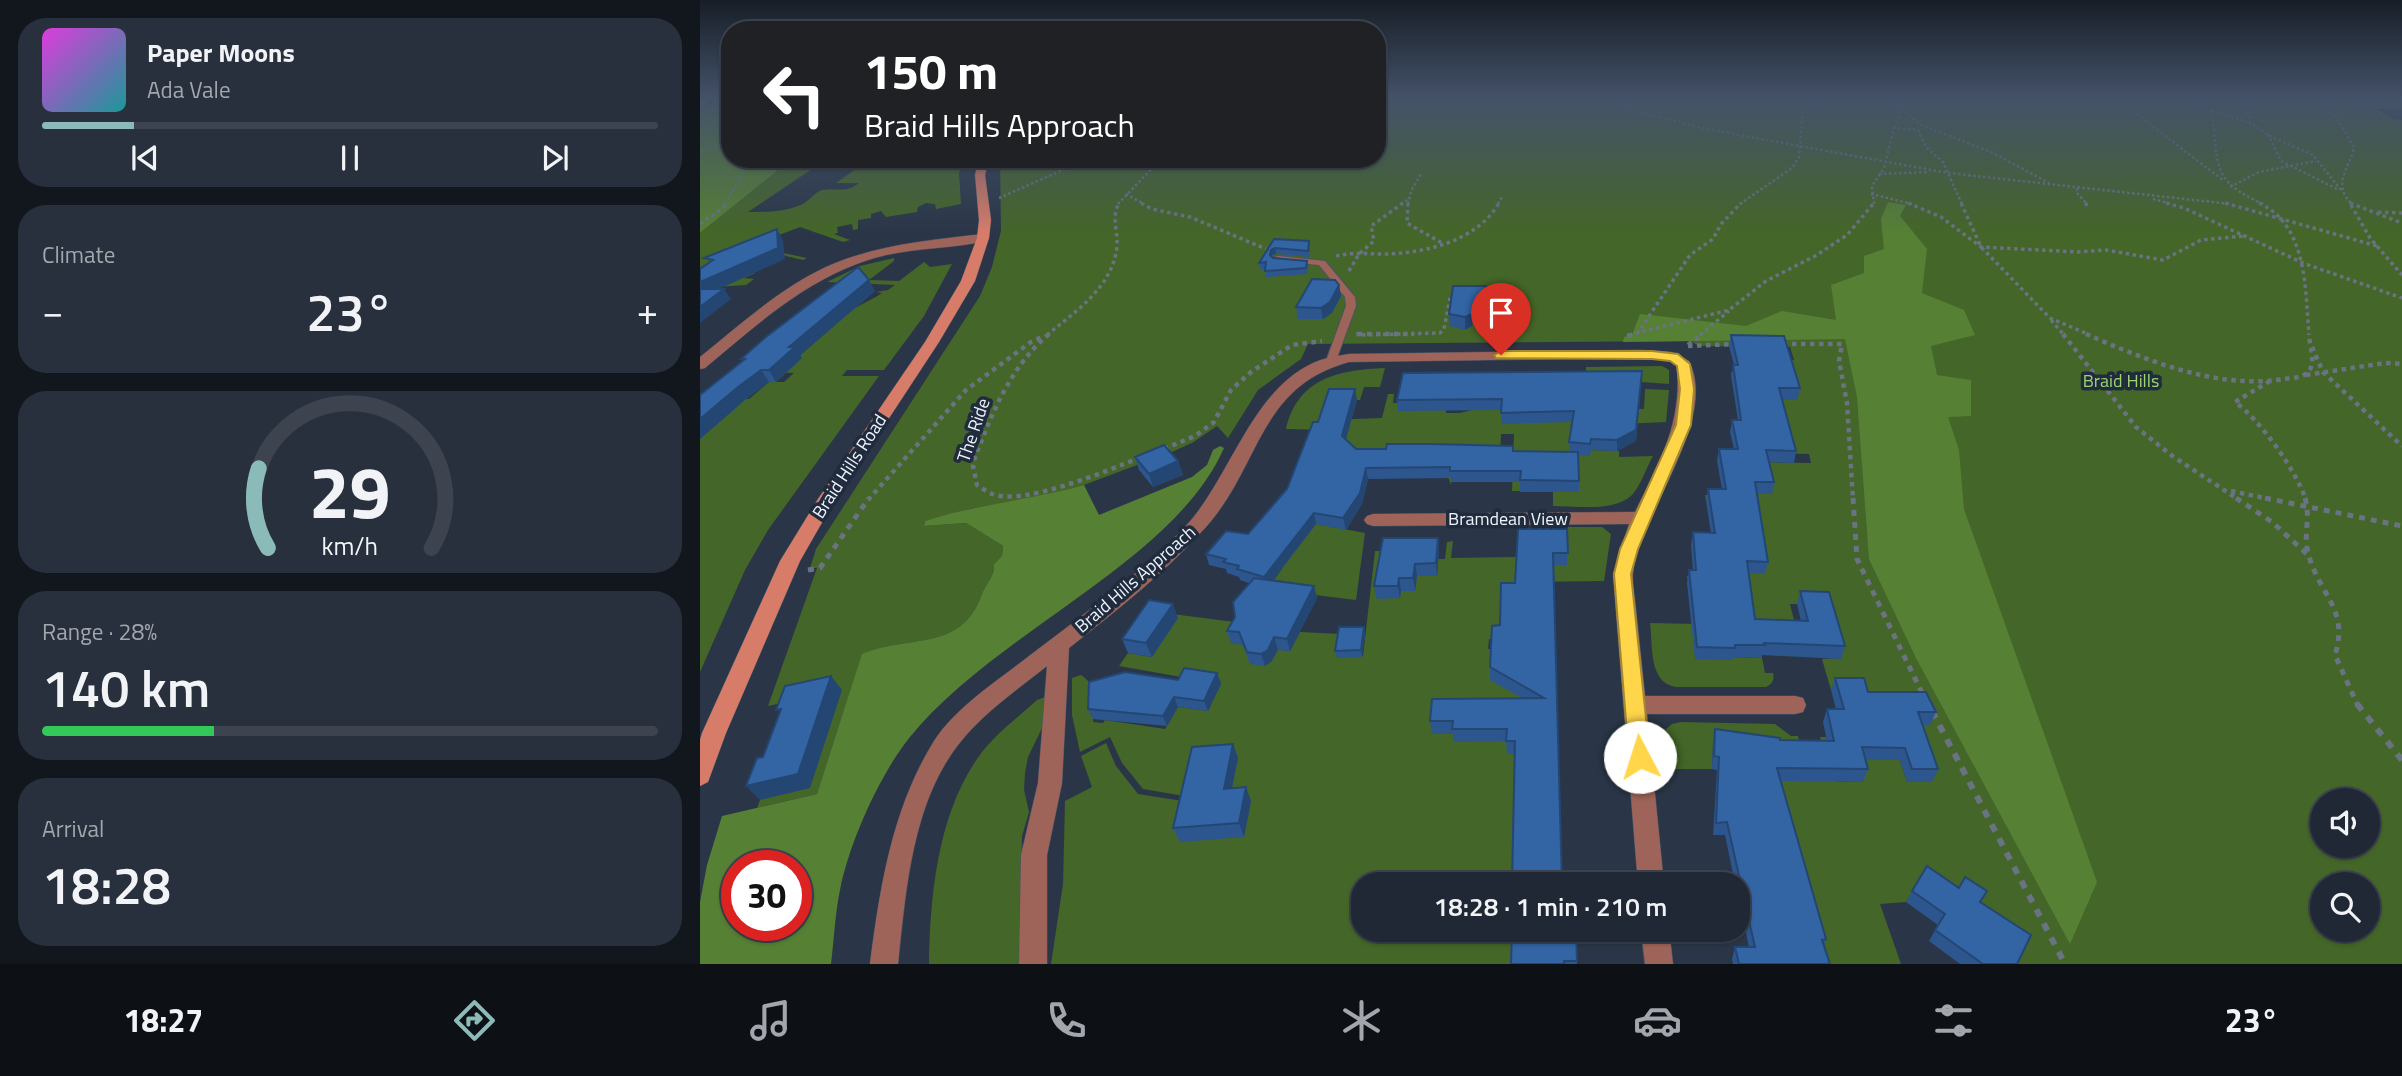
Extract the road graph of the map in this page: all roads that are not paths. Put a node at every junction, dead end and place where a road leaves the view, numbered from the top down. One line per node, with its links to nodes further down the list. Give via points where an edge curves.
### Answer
1 (982, 168): 2 (street, Braid Hills Road)
2 (983, 238): 5 (street, via 887,252 832,270 779,301); 11 (street, Braid Hills Road, via 950,314 824,503 787,567)
3 (1277, 259): 4 (lane, via 1322,262 1351,299)
4 (1331, 361): 6 (street, Braid Hills Approach, via 1682,352 1687,379 1685,420); 8 (street, Braid Hills Approach, via 1303,374 1279,394 1226,489 1192,532)
5 (700, 365)
6 (1643, 518): 7 (street, Bramdean View); 9 (street, via 1623,574)
7 (1373, 520)
8 (1059, 644): 14 (street, Braid Hills Approach, via 968,717 935,761 918,796 904,847); 15 (street, Braid Hills Approach, via 1050,783 1034,855)
9 (1635, 705): 10 (street); 12 (street)
10 (1795, 705)
11 (700, 775)
12 (1650, 872)
13 (1656, 942): 16 (street)
14 (884, 964)
15 (1033, 964)
16 (1658, 964)

